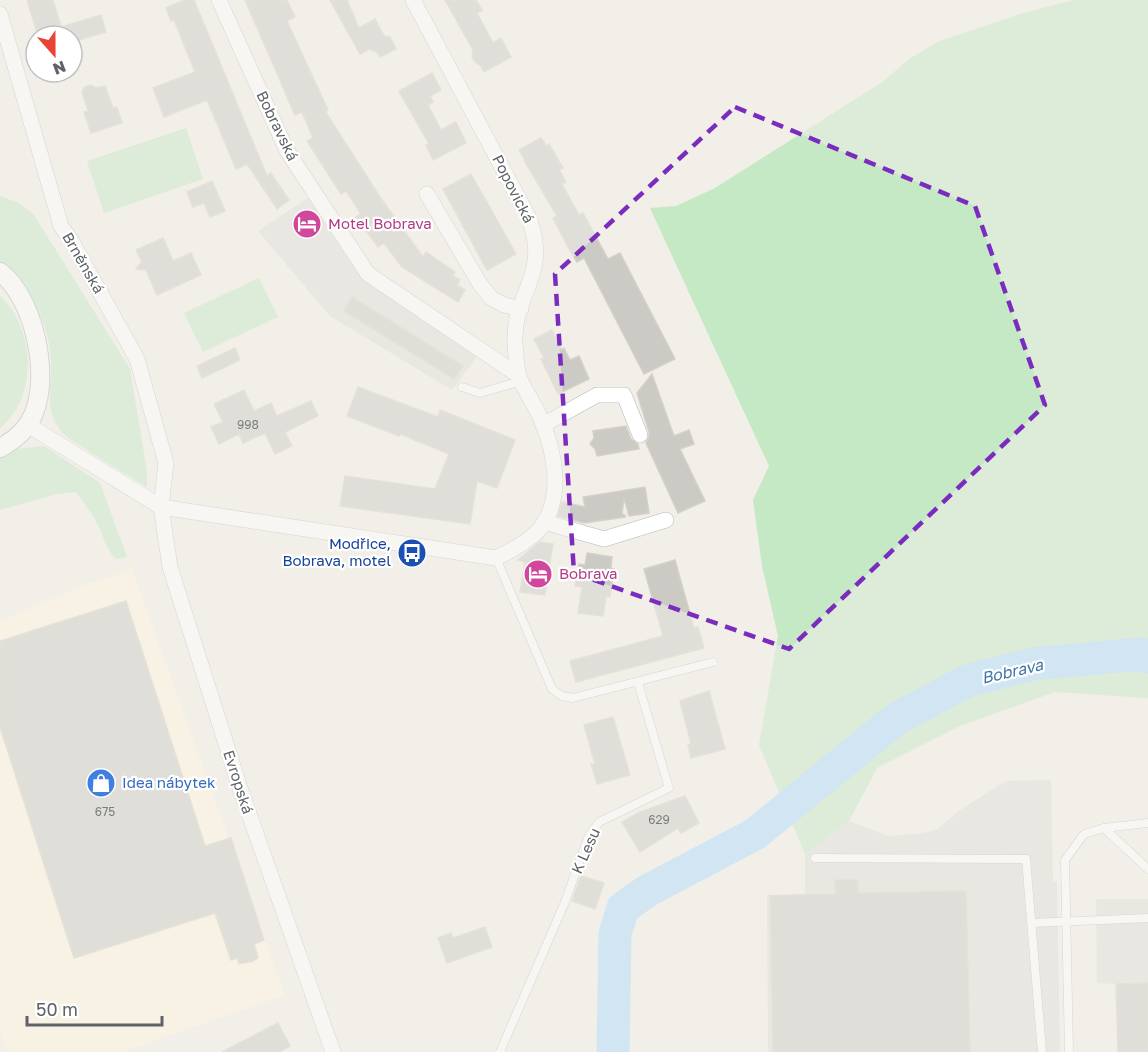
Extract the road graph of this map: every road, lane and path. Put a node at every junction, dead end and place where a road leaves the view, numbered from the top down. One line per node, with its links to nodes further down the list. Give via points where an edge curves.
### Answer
1 (219, 0): 7 (street, Bobravská, via 287,151 368,274)
2 (414, 0): 6 (street, Popovická, via 533,228 536,261)
3 (0, 14): 13 (street, Brněnská, via 61,226 137,359 166,463)
4 (428, 195): 6 (street, via 491,298)
5 (0, 272): 9 (street, via 18,292 39,353 38,400)
6 (520, 309): 7 (street, Popovická, via 515,331)
7 (520, 378): 8 (lane, via 480,393); 10 (street, Popovická)
8 (462, 387)
9 (28, 424): 12 (street); 13 (street)
10 (543, 425): 11 (street, via 597,395 624,396); 15 (street, Popovická, via 555,472)
11 (640, 435)
12 (0, 448)
13 (161, 507): 16 (street); 26 (street, Evropská, via 170,567 240,788)
14 (666, 520): 15 (street, via 604,539)
15 (544, 522): 16 (street, Popovická, via 524,542)
16 (496, 558): 18 (lane, via 552,689 573,698)
17 (713, 662): 18 (lane)
18 (638, 683): 27 (lane, K Lesu, via 669,788 599,822 588,838 565,902)
19 (1148, 823): 20 (lane)
20 (1104, 828): 22 (lane); 24 (lane, via 1084,834 1065,860)
21 (815, 858): 25 (lane, via 1026,859)
22 (1148, 869)
23 (1148, 918): 24 (lane)
24 (1066, 921): 25 (lane); 29 (lane)
25 (1032, 922): 28 (lane)
26 (333, 1052)
27 (500, 1052)
28 (1042, 1052)
29 (1069, 1052)

